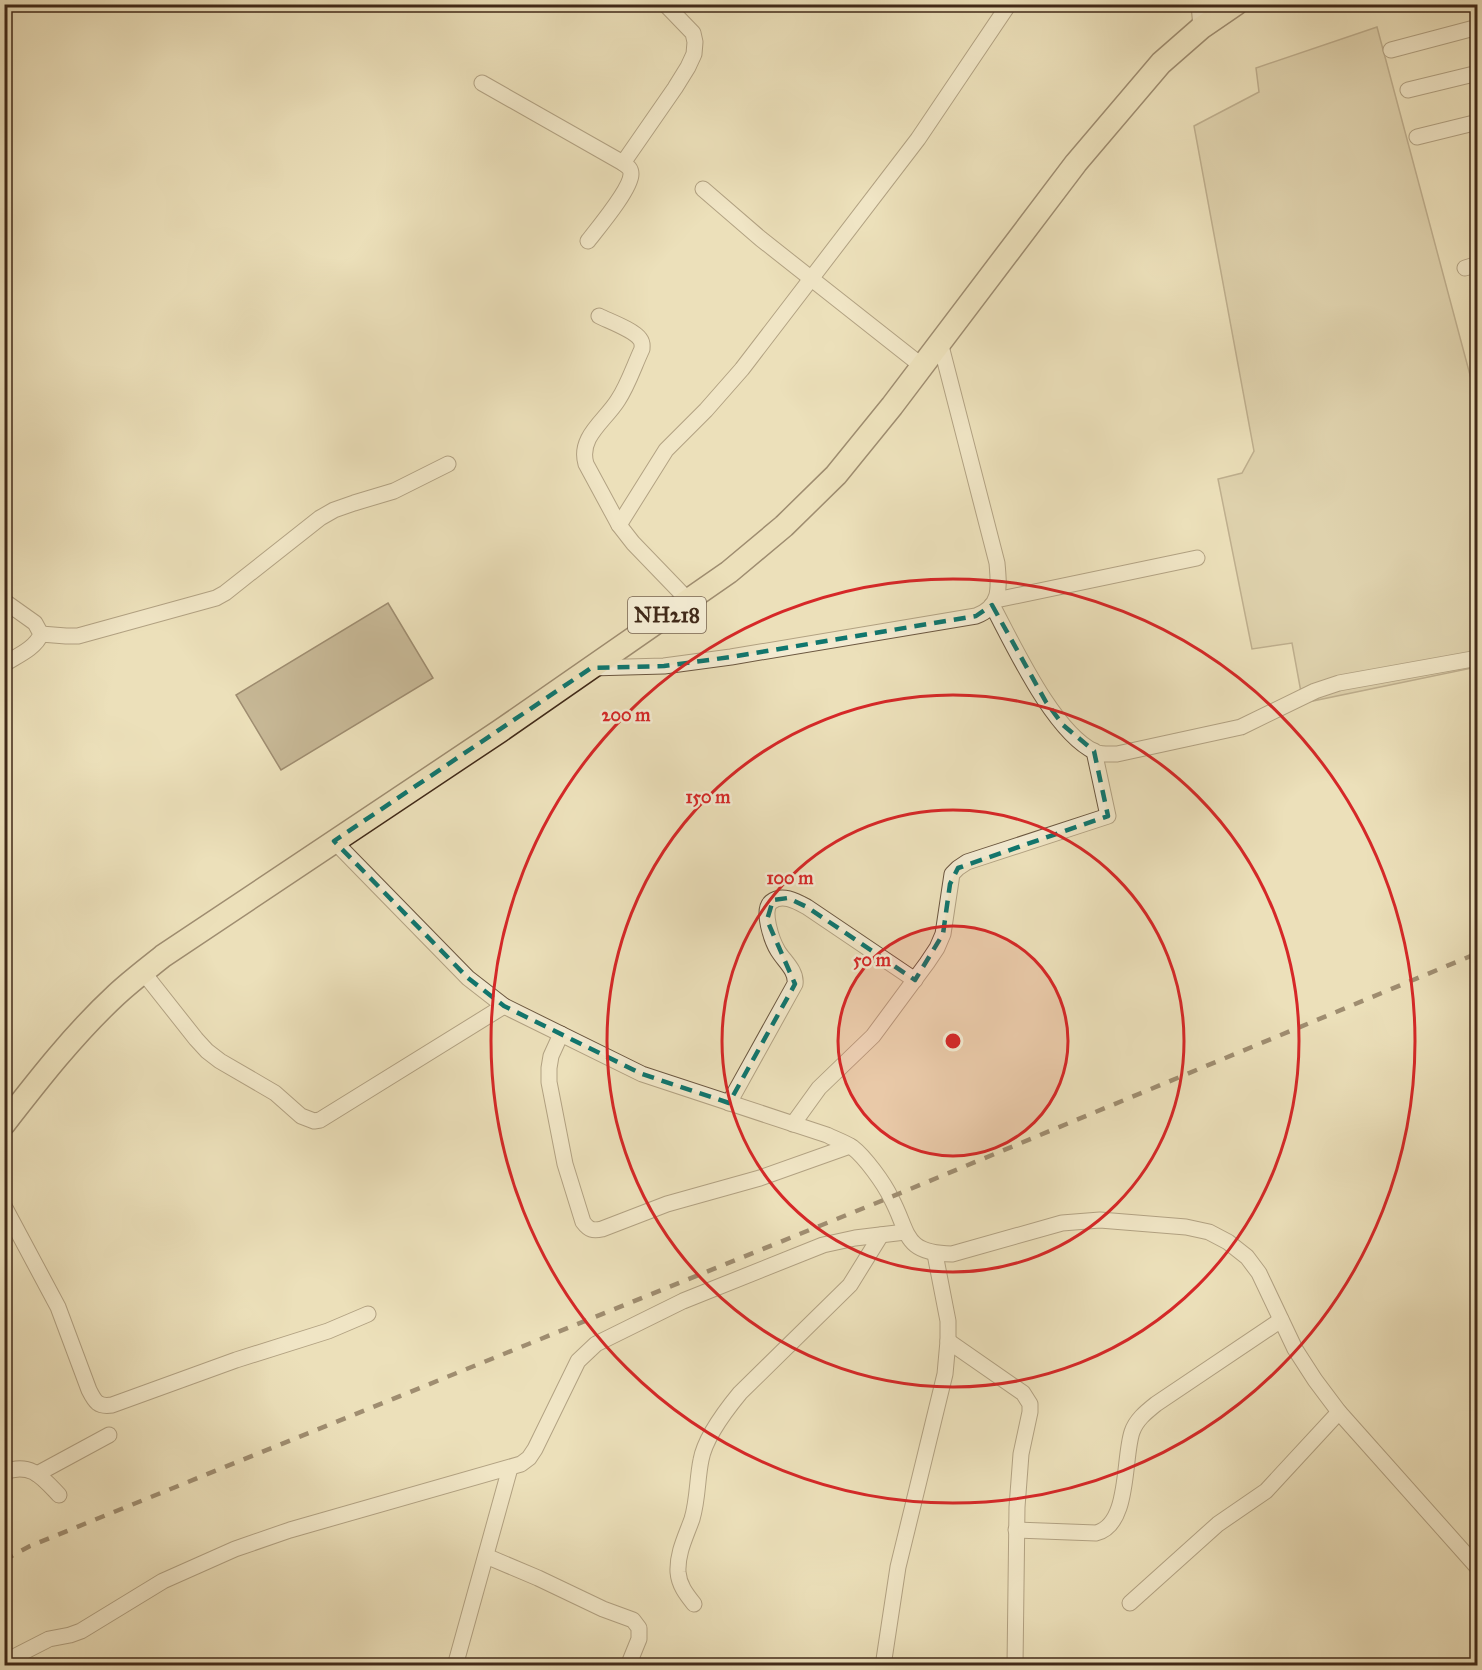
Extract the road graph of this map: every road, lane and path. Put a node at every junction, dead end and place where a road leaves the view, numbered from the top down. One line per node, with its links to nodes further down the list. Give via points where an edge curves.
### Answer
1 (665, 4): 13 (street, via 693,33 694,54)
2 (1009, 4): 16 (street, via 918,139)
3 (1198, 4): 6 (street)
4 (1236, 4): 6 (highway, NH218)
5 (1478, 27): 7 (street)
6 (1202, 28): 18 (highway, NH218, via 1161,63 1114,117)
7 (1390, 50)
8 (1478, 73): 10 (street)
9 (482, 83): 13 (street)
10 (1408, 90)
11 (1478, 122): 12 (street)
12 (1417, 137)
13 (623, 163): 15 (street, via 630,169 628,183)
14 (703, 189): 16 (street)
15 (588, 241)
16 (812, 278): 19 (street); 21 (street, via 742,369 666,450)
17 (599, 316): 21 (street, via 635,335 642,344 618,400 591,434 584,450 586,464)
18 (940, 342): 19 (highway, NH218); 25 (street, via 997,563)
19 (922, 366): 23 (highway, NH218, via 836,475 784,526)
20 (448, 464): 26 (street, via 394,491 320,518 216,598 78,636)
21 (619, 525): 23 (street)
22 (1197, 558): 25 (street)
23 (688, 600): 29 (highway, NH218)
24 (4, 601): 26 (street, via 35,623)
25 (994, 603): 29 (street, via 976,616 731,657 664,666); 30 (street, via 1046,702 1063,725)
26 (41, 634): 28 (street, via 34,645)
27 (1478, 658): 30 (street, via 1339,682 1228,730 1118,754)
28 (4, 664)
29 (591, 668): 31 (highway, NH218)
30 (1094, 751): 33 (street, via 1108,816 958,868 952,874 943,934)
31 (334, 841): 32 (highway, NH218); 34 (street, via 468,978)
32 (143, 972): 34 (street, via 207,1051 314,1121); 37 (highway, NH218, via 76,1036)
33 (915, 980): 36 (street, via 807,907 788,898 773,900 768,904 767,920 795,984); 38 (street, via 873,1036 819,1088)
34 (504, 1006): 35 (street)
35 (561, 1034): 36 (street, via 642,1074); 39 (street, via 551,1056 549,1082 565,1164 583,1222 594,1231)
36 (729, 1103): 38 (street)
37 (4, 1124)
38 (793, 1124): 39 (street)
39 (850, 1146): 41 (street, via 864,1157 891,1197)
40 (4, 1206): 44 (street, via 58,1307 88,1390 94,1401 103,1406)
41 (905, 1232): 42 (street); 43 (street, via 921,1249)
42 (880, 1235): 49 (street, via 824,1245 692,1298 596,1344 578,1361 529,1458); 57 (street, via 850,1285 727,1408 703,1451 697,1499 678,1562 683,1590)
43 (935, 1254): 45 (street, via 952,1254 1071,1221 1186,1227 1209,1232 1247,1257); 46 (street)
44 (368, 1314)
45 (1281, 1320): 47 (street, via 1294,1349); 53 (street, via 1156,1404 1138,1421 1132,1431 1123,1492 1107,1528 1096,1533)
46 (948, 1341): 53 (street, via 1023,1393 1030,1404 1020,1461); 61 (street, via 945,1374 898,1567)
47 (1339, 1412): 55 (street); 56 (street, via 1266,1491 1218,1524)
48 (110, 1435): 51 (street)
49 (510, 1468): 54 (street); 58 (street, via 235,1549 163,1581 81,1631 49,1639)
50 (4, 1472): 51 (street, via 21,1468)
51 (37, 1474): 52 (street)
52 (59, 1495)
53 (1016, 1530): 62 (street)
54 (486, 1556): 59 (street); 60 (street, via 633,1620 639,1628 639,1639)
55 (1478, 1568)
56 (1130, 1603)
57 (694, 1604)
58 (4, 1662)
59 (455, 1665)
60 (628, 1665)
61 (883, 1665)
62 (1015, 1665)

